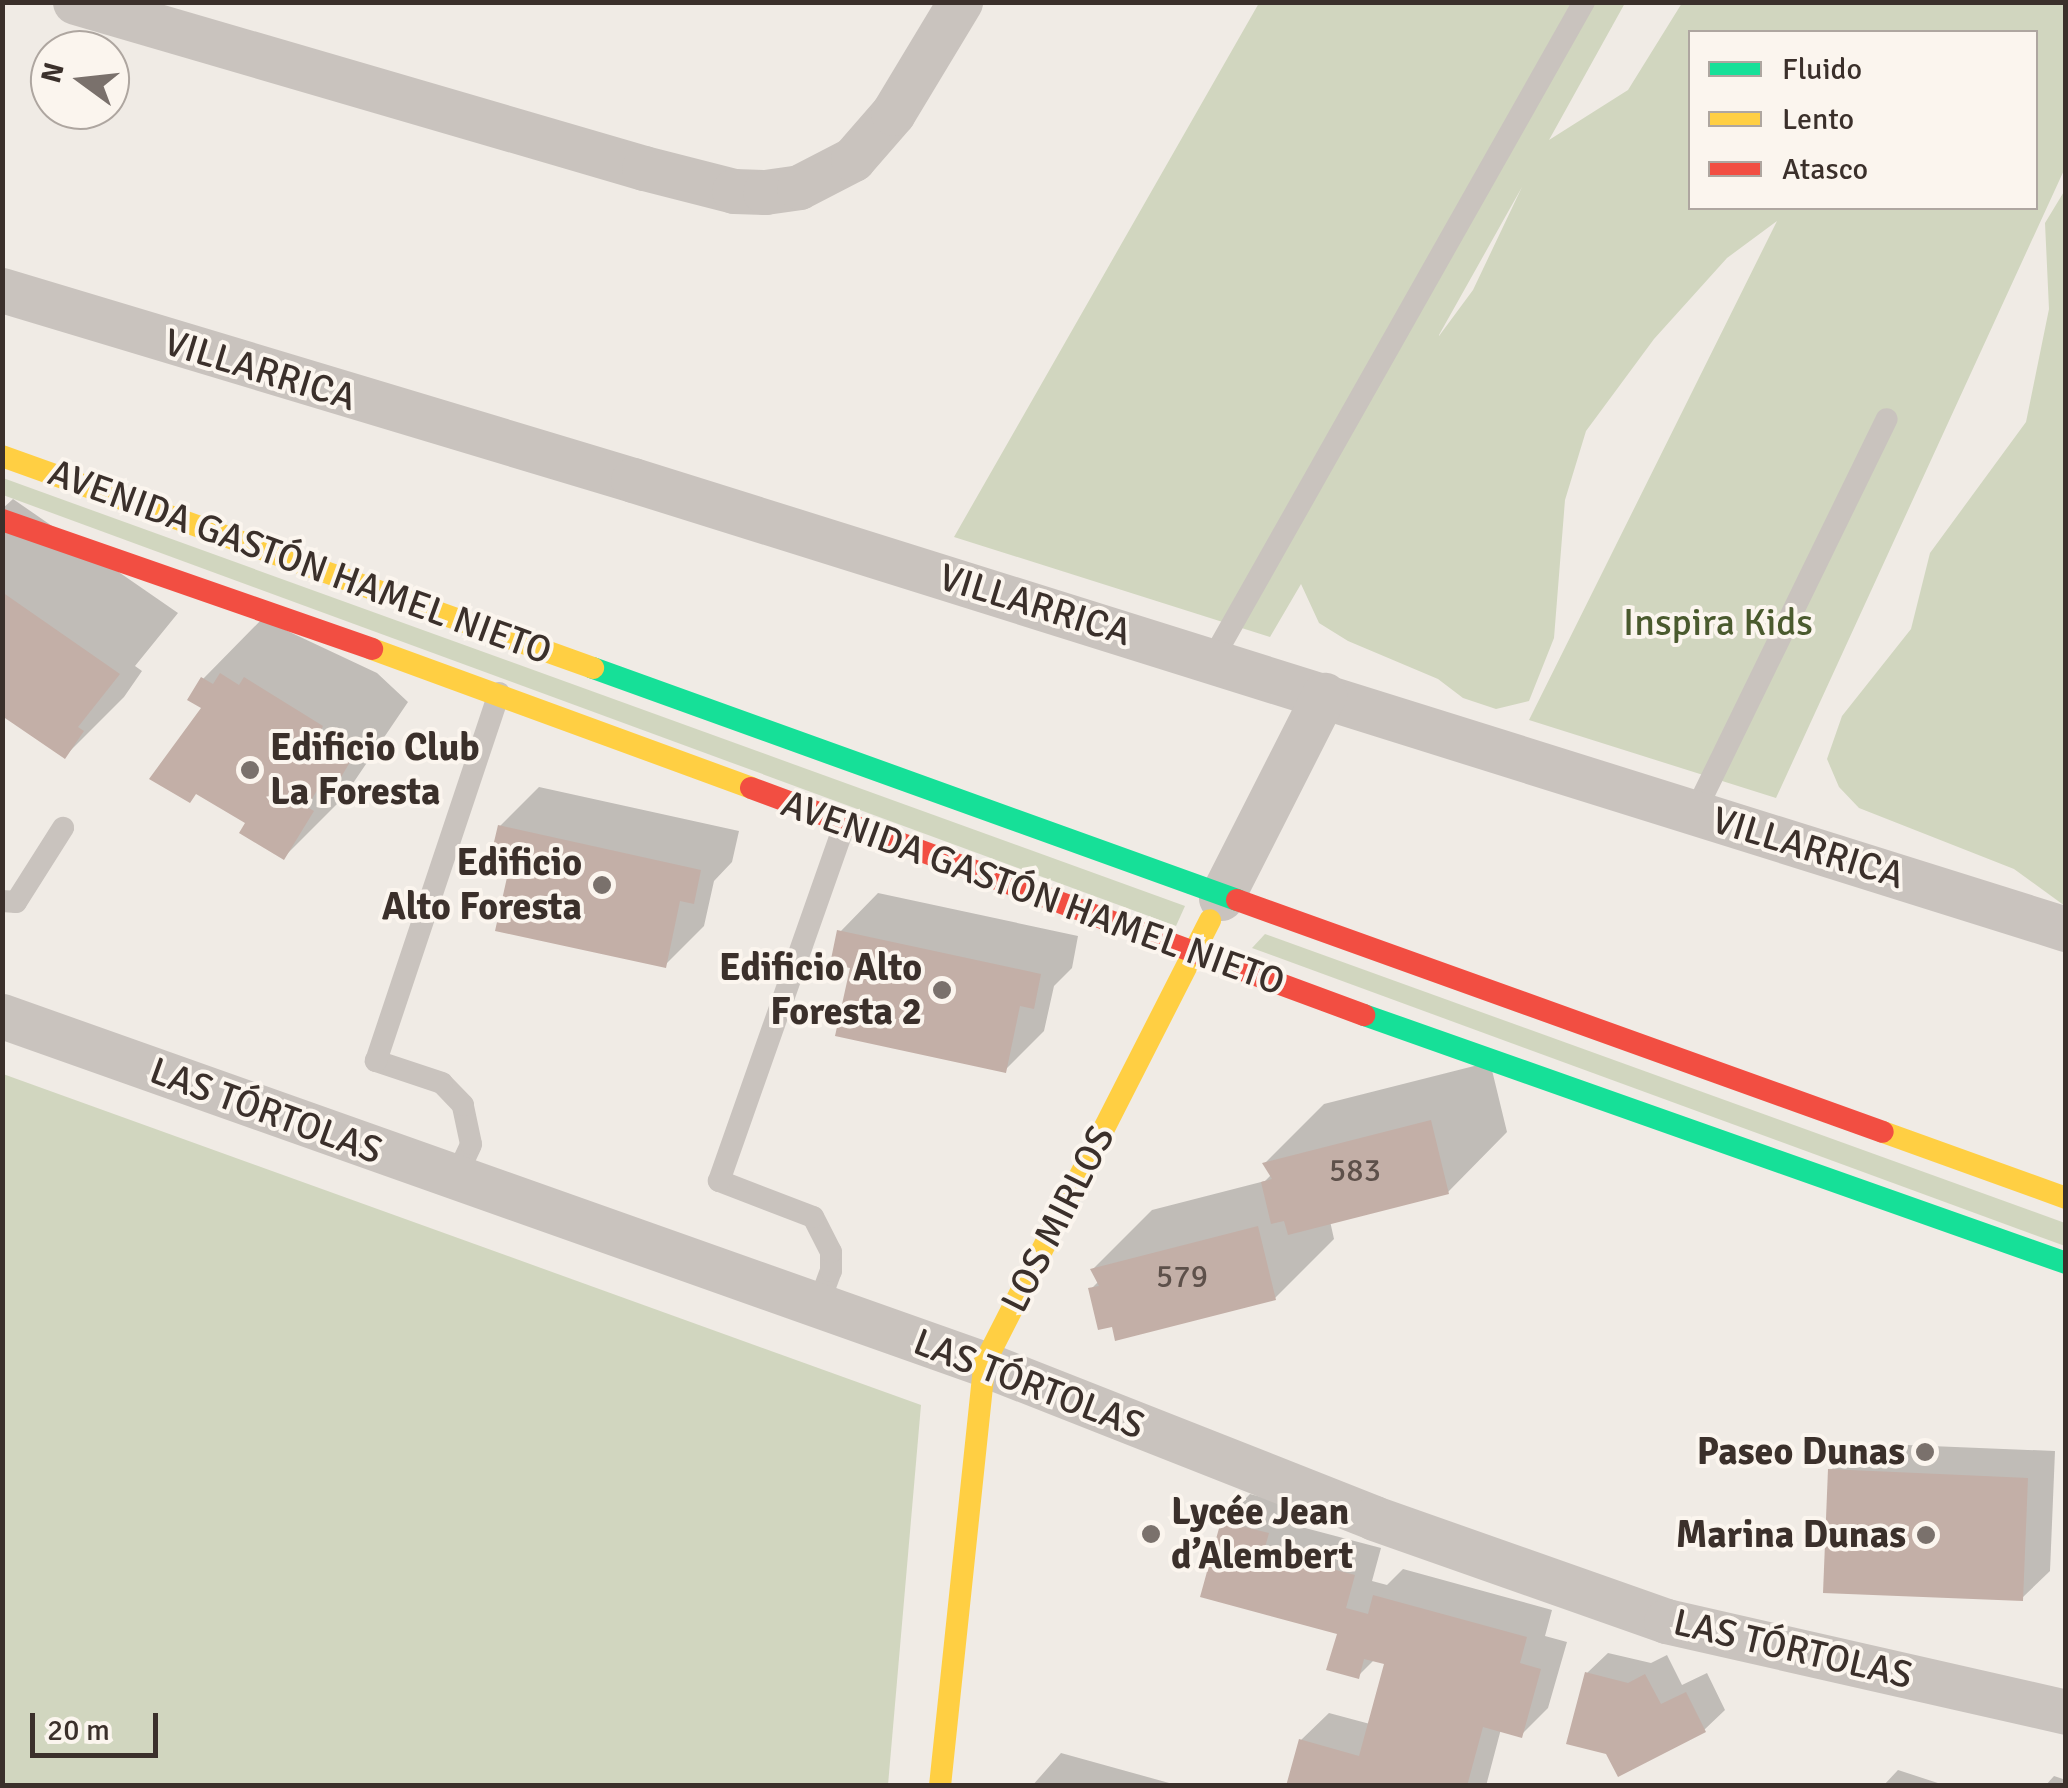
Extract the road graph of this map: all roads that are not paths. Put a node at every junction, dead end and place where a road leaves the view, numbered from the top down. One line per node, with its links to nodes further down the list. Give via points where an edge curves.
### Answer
1 (75, 2): 2 (street, via 644,168 734,191 765,192 828,175 864,148)
2 (960, 2)
3 (1584, 2): 8 (lane)
4 (2, 290): 8 (street, VILLARRICA)
5 (1888, 420): 11 (lane)
6 (2, 456): 14 (main road, AVENIDA GASTÓN HAMEL NIETO, via 345,575)
7 (2, 520): 9 (main road, AVENIDA GASTÓN HAMEL NIETO)
8 (1212, 660): 10 (street, VILLARRICA)
9 (499, 693): 12 (main road, AVENIDA GASTÓN HAMEL NIETO); 19 (lane, via 376,1061 442,1083 463,1106 471,1144)
10 (1324, 695): 11 (street, VILLARRICA); 14 (street, LOS MIRLOS)
11 (1695, 812): 16 (street, VILLARRICA)
12 (846, 823): 17 (main road, AVENIDA GASTÓN HAMEL NIETO); 22 (lane, via 718,1181 814,1217 832,1271)
13 (63, 828): 15 (lane, via 16,902)
14 (1221, 898): 17 (main road, LOS MIRLOS); 20 (main road, AVENIDA GASTÓN HAMEL NIETO)
15 (2, 900)
16 (2066, 928)
17 (1193, 954): 21 (main road, AVENIDA GASTÓN HAMEL NIETO); 23 (main road, LOS MIRLOS)
18 (2, 1016): 19 (street, LAS TÓRTOLAS)
19 (455, 1179): 22 (street, LAS TÓRTOLAS)
20 (2066, 1198)
21 (2066, 1263)
22 (818, 1306): 23 (street, LAS TÓRTOLAS)
23 (984, 1364): 24 (street, LAS TÓRTOLAS, via 1374,1518 1666,1620); 25 (main road, LOS MIRLOS)
24 (2066, 1712)
25 (940, 1786)

